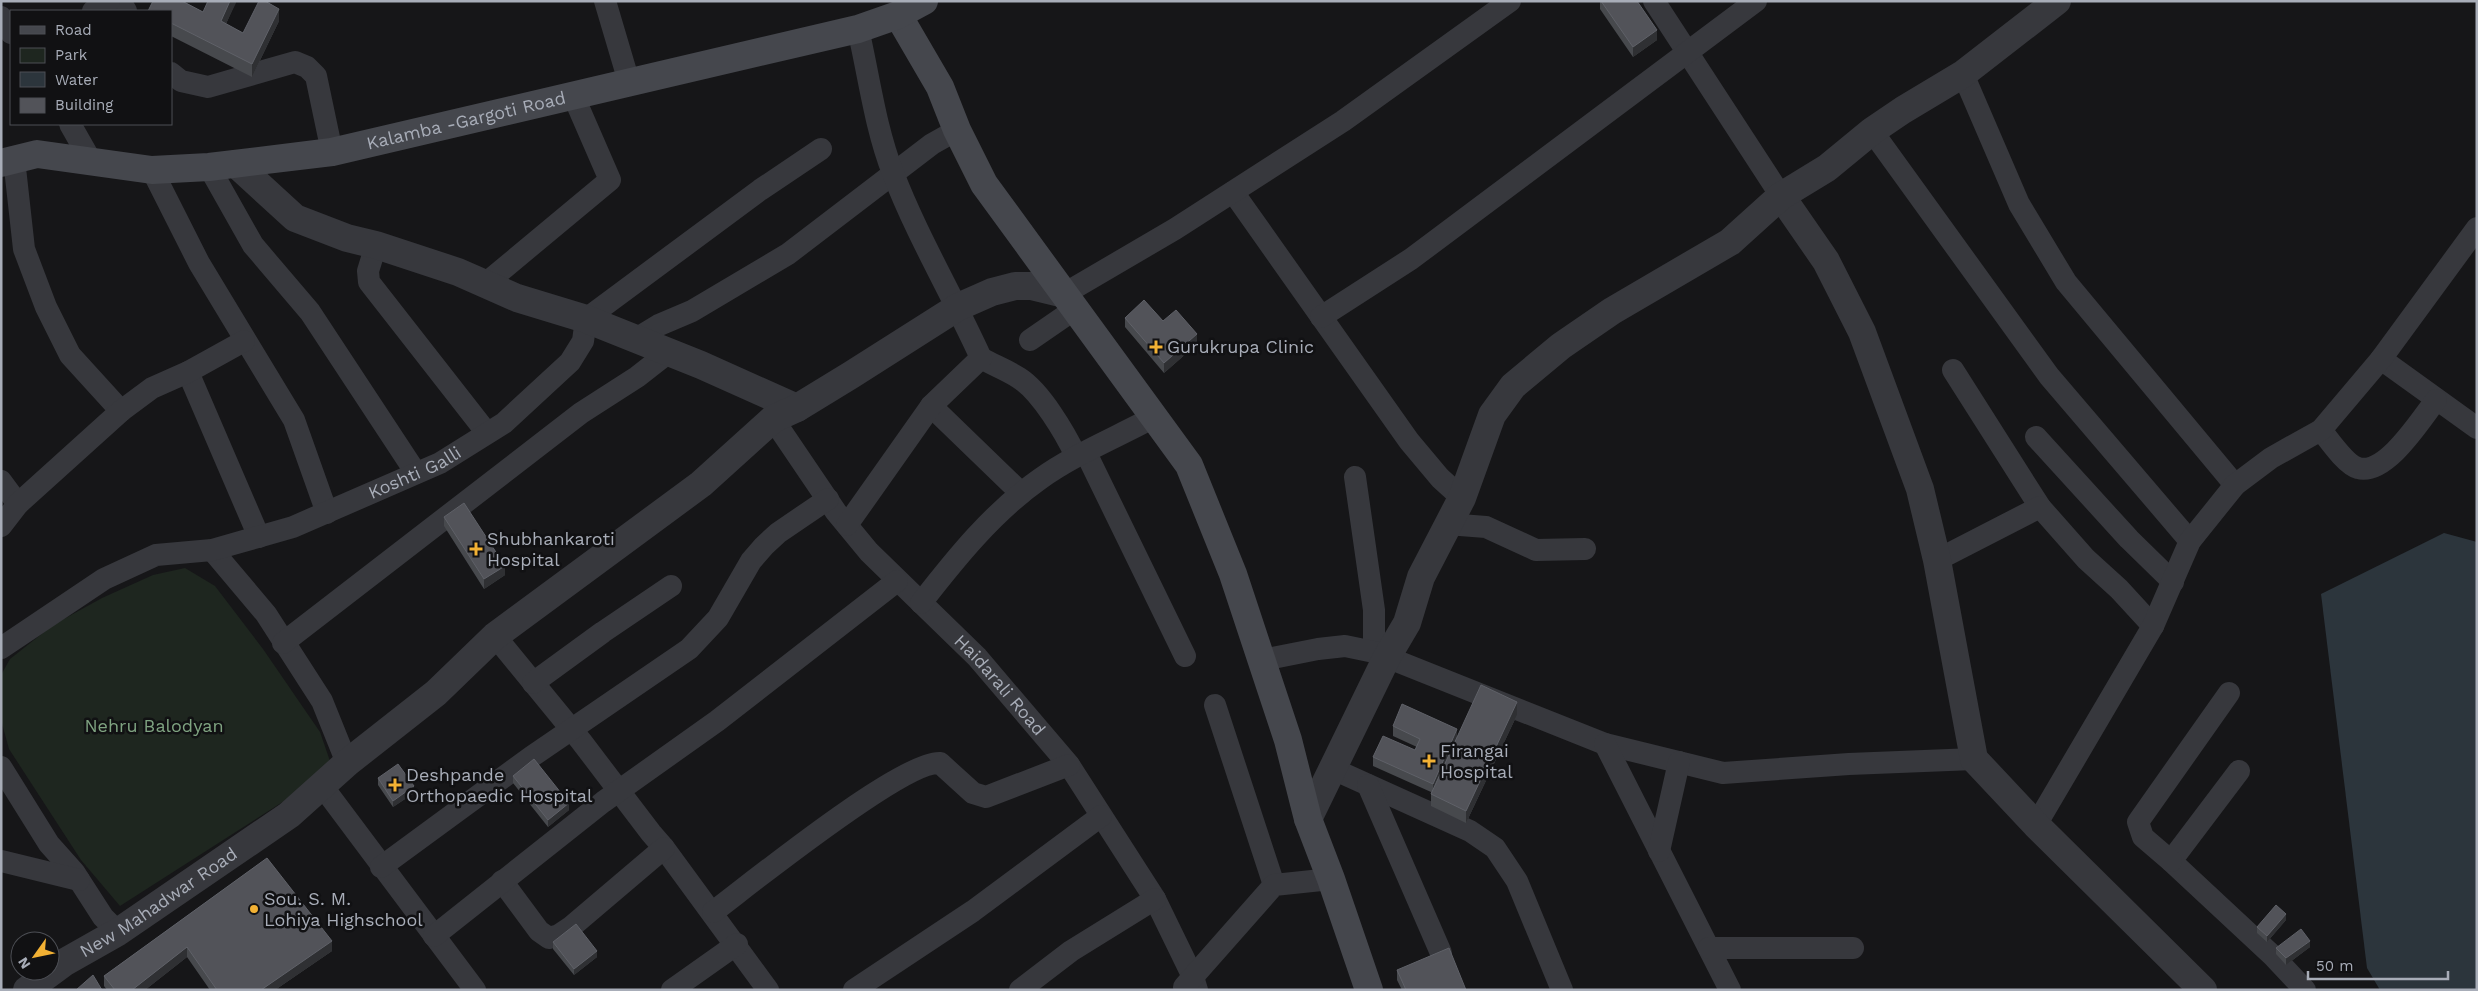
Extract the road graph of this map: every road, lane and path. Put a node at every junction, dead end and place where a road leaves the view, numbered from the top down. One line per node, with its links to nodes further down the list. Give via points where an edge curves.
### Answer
1 (109, 1): 8 (street)
2 (604, 1): 16 (street)
3 (924, 1): 9 (main road, Kalamba -Gargoti Road)
4 (1510, 1): 29 (street, via 1343,121)
5 (1654, 1): 13 (street)
6 (1756, 1): 13 (street)
7 (2057, 1): 15 (street)
8 (95, 10)
9 (898, 15): 11 (main road, Kalamba -Gargoti Road); 19 (main road, via 940,87)
10 (1, 17): 12 (street)
11 (858, 29): 16 (main road, Kalamba -Gargoti Road); 28 (street)
12 (10, 31)
13 (1686, 52): 30 (street); 36 (street, via 1411,259)
14 (172, 74): 22 (street, via 181,81 208,86 294,62 307,67 316,76)
15 (1963, 74): 20 (street); 59 (street, via 2019,204 2066,282)
16 (629, 82): 17 (main road, Kalamba -Gargoti Road)
17 (573, 95): 22 (main road, Kalamba -Gargoti Road); 33 (street, via 610,180)
18 (71, 125): 24 (street)
19 (957, 130): 28 (street); 34 (main road, via 984,184)
20 (1872, 131): 30 (street, via 1827,168); 70 (street, via 2049,376)
21 (820, 149): 37 (street)
22 (332, 152): 25 (main road, Kalamba -Gargoti Road)
23 (8, 161): 24 (main road, Kalamba -Gargoti Road, via 37,154); 48 (street, via 24,249 46,307 70,355)
24 (91, 162): 27 (main road, Kalamba -Gargoti Road)
25 (236, 164): 26 (main road, Kalamba -Gargoti Road); 32 (street, via 295,218 347,238)
26 (209, 167): 27 (main road, Kalamba -Gargoti Road); 56 (street, via 253,245 310,312)
27 (152, 170): 40 (street, via 199,264)
28 (893, 173): 35 (street); 38 (street, via 788,254 692,311)
29 (1233, 192): 34 (street); 36 (street)
30 (1781, 196): 61 (street, via 1730,242 1612,311 1561,346 1513,386 1492,415); 73 (street, via 1826,261 1862,332 1920,489)
31 (2477, 228): 43 (street)
32 (376, 245): 33 (street); 53 (street, via 368,271 369,282)
33 (485, 284): 37 (street, via 517,298)
34 (1070, 302): 35 (street, New Mahadwar Road, via 1031,286 1016,286 992,292); 39 (street); 50 (main road)
35 (958, 307): 42 (street); 49 (street, New Mahadwar Road)
36 (1321, 317): 61 (street, via 1410,441 1440,478)
37 (586, 319): 38 (street); 53 (street, Koshti Galli, via 583,341 570,362 504,423)
38 (636, 339): 41 (street)
39 (1030, 340)
40 (244, 341): 45 (street); 65 (street, via 294,420)
41 (669, 352): 49 (street); 80 (street, via 581,413)
42 (980, 358): 47 (street); 55 (street, via 1020,379 1041,400)
43 (2381, 359): 46 (street); 52 (street)
44 (1954, 370): 64 (street)
45 (188, 372): 48 (street, via 152,388); 69 (street)
46 (2436, 400): 51 (street); 52 (street, via 2386,461 2373,468 2358,468)
47 (931, 406): 60 (street); 67 (street)
48 (121, 411): 63 (street)
49 (785, 413): 62 (street, Haidarali Road); 79 (street, New Mahadwar Road, via 701,484)
50 (1154, 417): 55 (street); 84 (main road, via 1190,465 1233,574)
51 (2477, 428)
52 (2321, 430): 59 (street, via 2271,458)
53 (487, 433): 56 (street, Koshti Galli)
54 (2036, 437): 75 (street)
55 (1081, 455): 60 (street); 83 (street)
56 (416, 473): 65 (street, Koshti Galli)
57 (1355, 477): 82 (street)
58 (1, 481): 63 (street)
59 (2235, 486): 70 (street)
60 (1021, 493): 77 (street, via 954,560)
61 (1462, 498): 66 (street)
62 (828, 499): 67 (street, Haidarali Road); 88 (street, via 764,546 751,561 718,618 689,649)
63 (18, 504): 68 (street)
64 (2040, 507): 73 (street); 78 (street)
65 (327, 513): 69 (street, Koshti Galli)
66 (1447, 524): 71 (street, via 1486,527 1536,550); 82 (street, via 1421,577 1407,623)
67 (847, 525): 74 (street, Haidarali Road)
68 (1, 526)
69 (259, 537): 72 (street, Koshti Galli)
70 (2190, 541): 75 (street)
71 (1585, 549)
72 (212, 550): 80 (street, via 266,614); 81 (street, Koshti Galli, via 156,555 104,579)
73 (1937, 560): 90 (street)
74 (897, 581): 77 (street, Haidarali Road); 99 (street)
75 (2173, 582): 78 (street)
76 (670, 586): 85 (street)
77 (922, 603): 93 (street, Haidarali Road, via 977,657)
78 (2152, 626): 102 (street)
79 (495, 636): 85 (street); 92 (street, New Mahadwar Road, via 436,693)
80 (282, 642): 92 (street, via 322,701)
81 (1, 648)
82 (1381, 654): 84 (street, via 1345,646 1318,648); 89 (street); 95 (street)
83 (1185, 656)
84 (1262, 660): 101 (main road, via 1288,740)
85 (533, 683): 88 (street)
86 (2228, 693): 106 (street, via 2138,822 2144,837)
87 (1215, 705): 111 (street)
88 (572, 730): 99 (street); 107 (street)
89 (1605, 744): 91 (street); 104 (street)
90 (1974, 759): 91 (street, via 1723,773); 102 (street)
91 (1679, 762): 104 (street)
92 (347, 763): 98 (street, New Mahadwar Road)
93 (1069, 765): 100 (street, Haidarali Road); 113 (street, via 986,797 973,793 940,763 921,766 866,799)
94 (1, 767): 109 (street, via 49,844)
95 (1334, 769): 97 (street); 101 (street)
96 (2238, 771): 106 (street)
97 (1368, 785): 119 (street); 128 (street, via 1470,831 1495,848 1517,882)
98 (323, 787): 107 (street); 114 (street, New Mahadwar Road, via 288,815)
99 (620, 791): 103 (street); 110 (street)
100 (1101, 816): 112 (street, Haidarali Road); 125 (street, via 973,911)
101 (1308, 819): 108 (main road)
102 (2036, 825): 130 (street)
103 (664, 848): 110 (street, via 571,927 549,938 539,931); 113 (street)
104 (1660, 851): 117 (street)
105 (1, 861): 109 (street)
106 (2171, 861): 131 (street)
107 (381, 867): 115 (street)
108 (1331, 879): 111 (street); 127 (main road)
109 (79, 880): 114 (street, via 103,917)
110 (502, 881): 115 (street)
111 (1274, 885): 120 (street)
112 (1155, 899): 120 (street, Haidarali Road); 126 (street, via 1071,951)
113 (712, 912): 116 (street)
114 (118, 932): 121 (street, New Mahadwar Road, via 64,962)
115 (434, 936): 122 (street)
116 (737, 944): 123 (street); 124 (street)
117 (1708, 948): 118 (street); 129 (street)
118 (1853, 948)
119 (1441, 953)
120 (1191, 986)
121 (27, 990)
122 (475, 990)
123 (672, 990)
124 (768, 990)
125 (854, 990)
126 (1020, 990)
127 (1369, 990)
128 (1562, 990)
129 (1730, 990)
130 (2203, 990)
131 (2305, 990)

